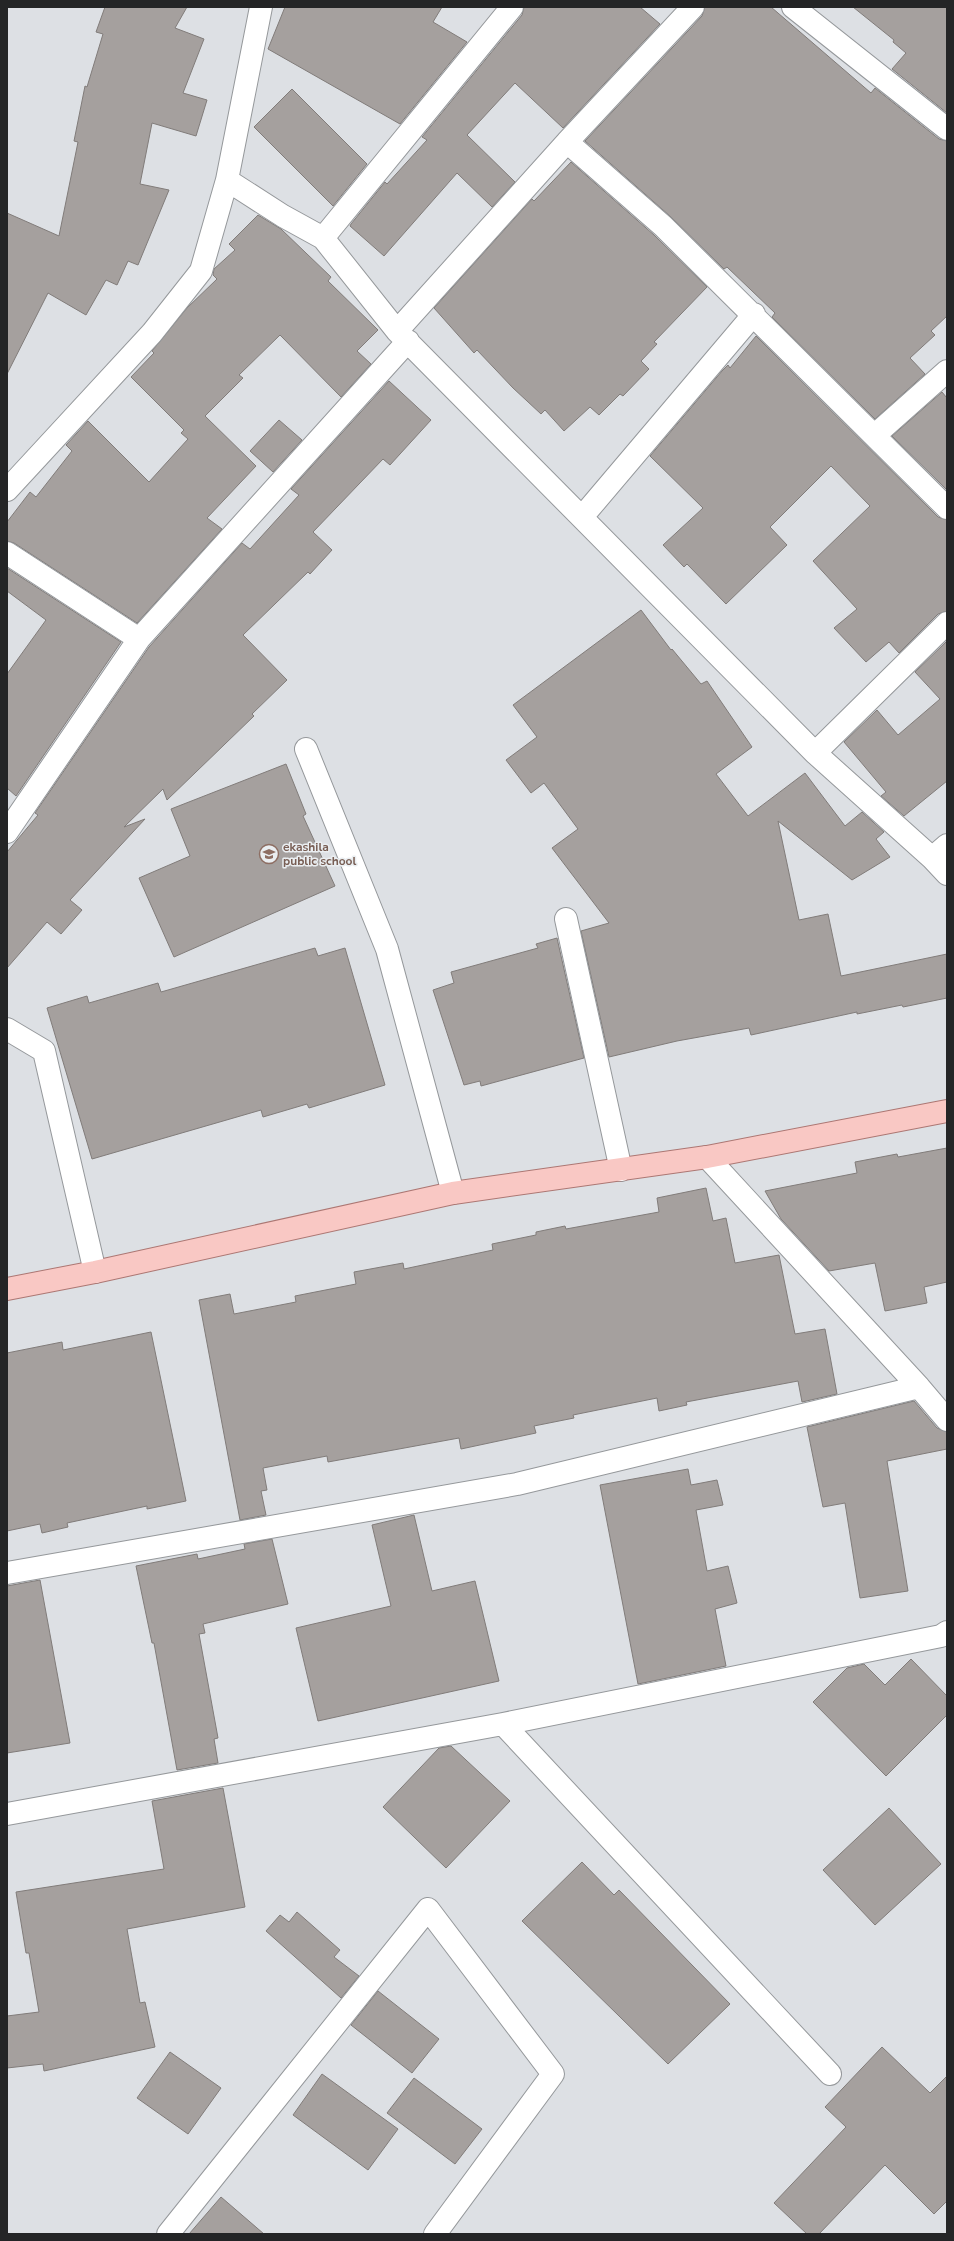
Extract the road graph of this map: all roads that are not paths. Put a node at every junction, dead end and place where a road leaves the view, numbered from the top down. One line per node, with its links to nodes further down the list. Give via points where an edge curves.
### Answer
1 (261, 7): 7 (street)
2 (512, 7): 8 (street)
3 (693, 7): 6 (street)
4 (793, 7): 5 (street)
5 (947, 129)
6 (567, 142): 9 (street, via 663,226); 10 (street)
7 (227, 180): 8 (street); 13 (street, via 201,271 152,334)
8 (323, 238): 10 (street)
9 (754, 314): 12 (street); 15 (street)
10 (403, 336): 15 (street); 18 (street)
11 (947, 371): 12 (street)
12 (874, 435): 14 (street)
13 (7, 490)
14 (947, 508)
15 (582, 517): 20 (street)
16 (7, 553): 18 (street)
17 (947, 623): 20 (street)
18 (139, 639): 21 (street)
19 (306, 749): 29 (street, via 387,949)
20 (815, 753): 22 (street)
21 (7, 832)
22 (940, 852): 23 (street)
23 (947, 874)
24 (566, 919): 28 (street)
25 (7, 1029): 30 (street, via 44,1051)
26 (947, 1111): 27 (main road)
27 (707, 1156): 28 (main road); 32 (street)
28 (621, 1170): 29 (main road)
29 (453, 1193): 30 (main road)
30 (95, 1272): 31 (main road)
31 (7, 1289)
32 (919, 1386): 33 (street); 34 (street, via 517,1484)
33 (947, 1420)
34 (7, 1573)
35 (945, 1637): 36 (street)
36 (503, 1724): 37 (street); 38 (street)
37 (7, 1814)
38 (830, 2074)
39 (168, 2234): 40 (street, via 428,1909 553,2074)
40 (435, 2234)

